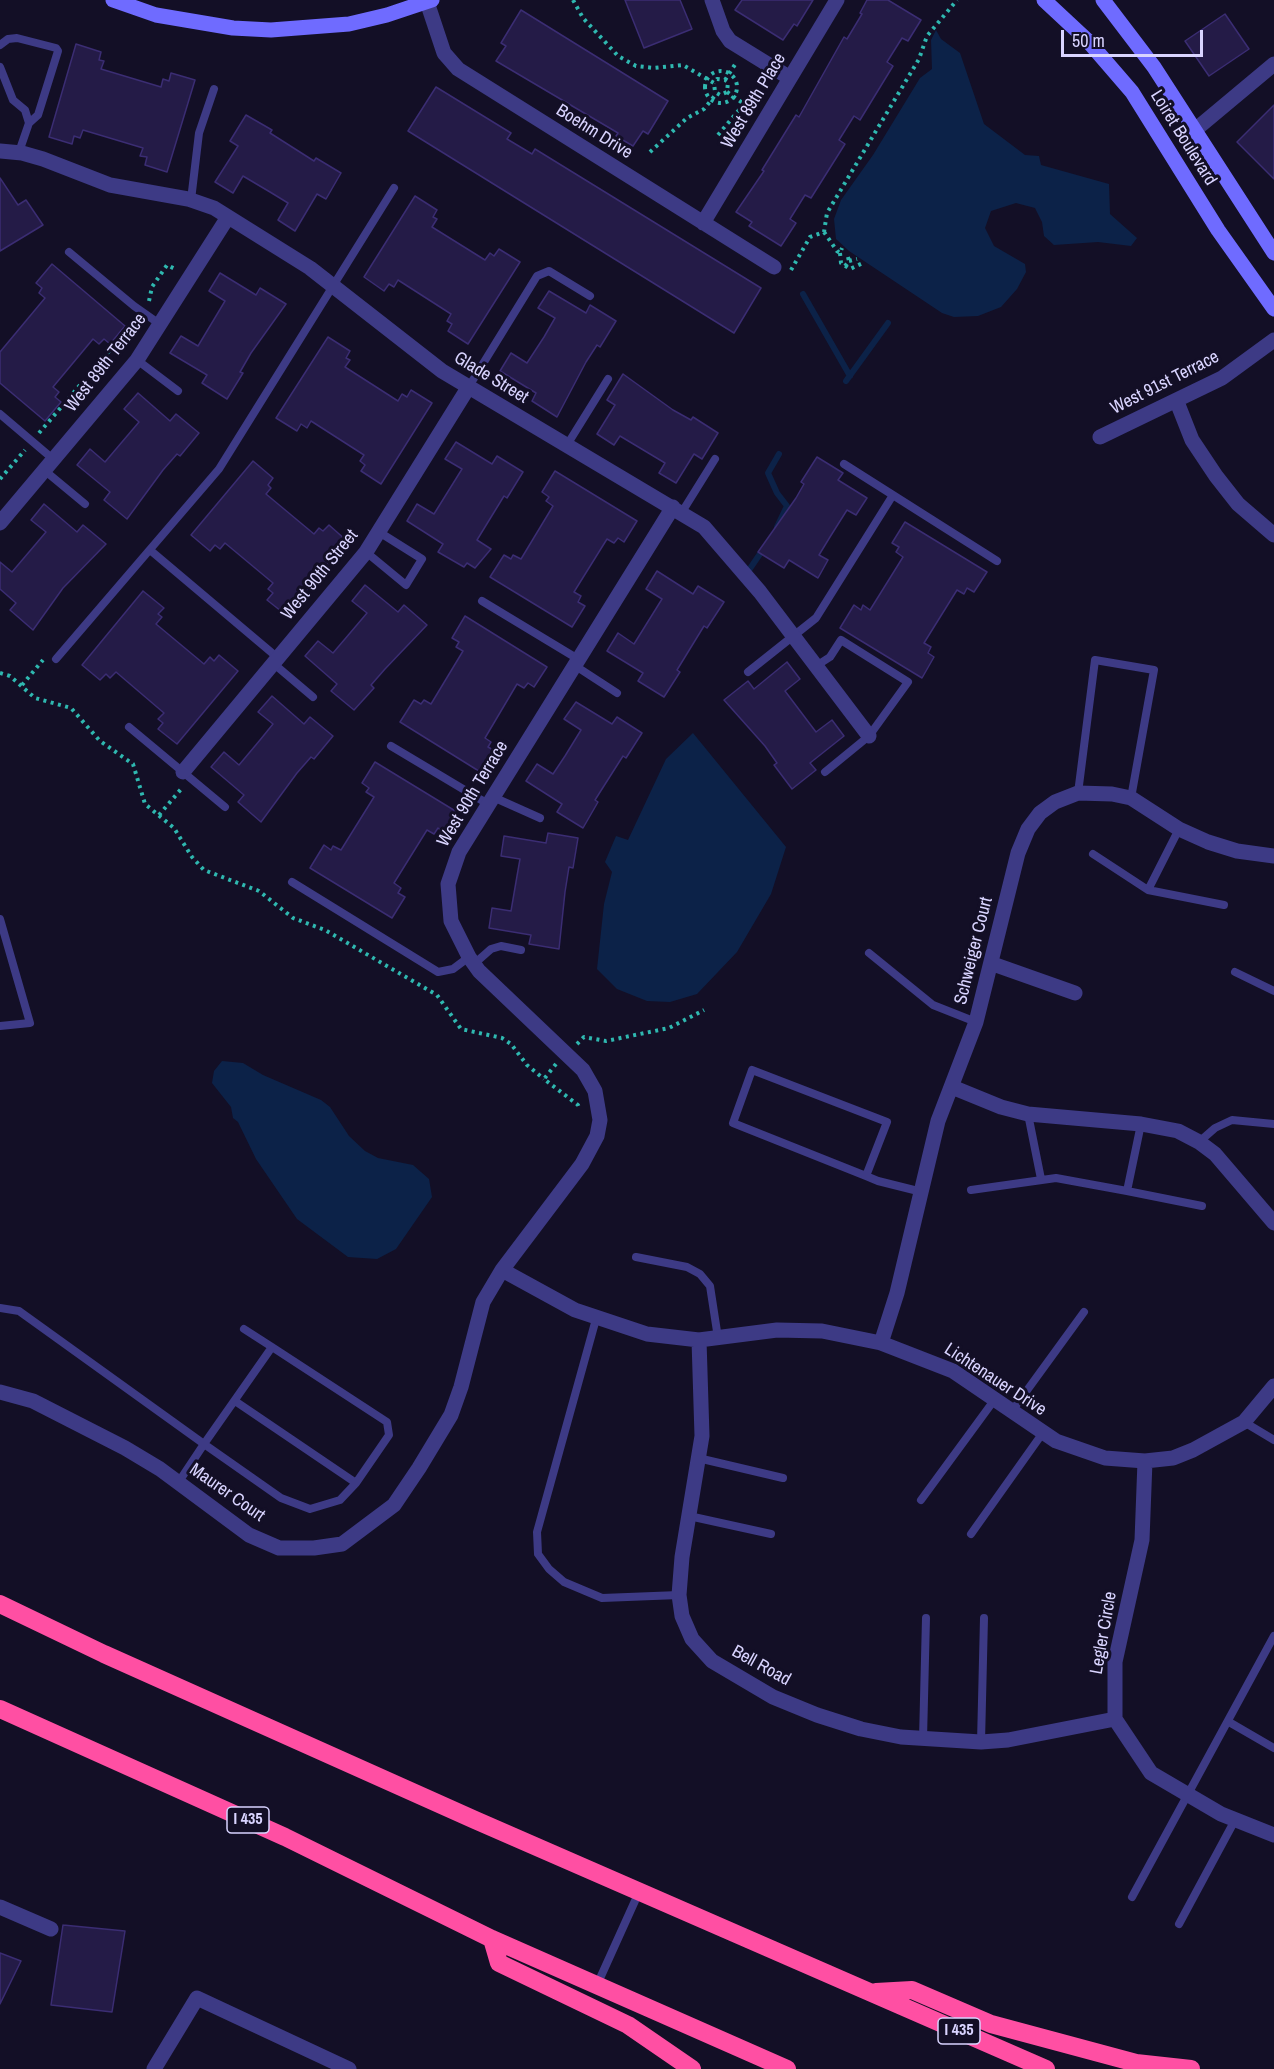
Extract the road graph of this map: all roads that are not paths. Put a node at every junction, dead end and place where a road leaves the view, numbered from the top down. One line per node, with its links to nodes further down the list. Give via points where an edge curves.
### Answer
1 (113, 0): 6 (street, via 156,15 271,30 349,24)
2 (712, 0): 10 (street, via 730,41)
3 (837, 0): 10 (street, West 89th Place)
4 (1045, 0): 25 (street, Loiret Boulevard, via 1088,41 1132,92 1218,230)
5 (1103, 0): 13 (street, Loiret Boulevard, via 1137,41)
6 (430, 1): 19 (street, Boehm Drive, via 444,53 458,69)
7 (0, 45): 12 (lane, via 17,38 58,51 38,115)
8 (1274, 64): 13 (street)
9 (0, 67): 12 (lane, via 13,100 25,110)
10 (790, 78): 19 (street, West 89th Place)
11 (214, 89): 17 (lane, via 199,133)
12 (29, 123): 15 (lane)
13 (1195, 130): 21 (street, Loiret Boulevard)
14 (0, 151): 15 (street, Glade Street)
15 (21, 153): 17 (street, Glade Street, via 110,185)
16 (393, 188): 23 (lane)
17 (191, 200): 18 (street, Glade Street)
18 (228, 217): 23 (street, Glade Street); 26 (street, West 89th Terrace)
19 (703, 223): 22 (street, Boehm Drive)
20 (69, 252): 26 (lane)
21 (1274, 254)
22 (774, 267)
23 (332, 285): 30 (street, Glade Street); 45 (lane, via 219,469)
24 (590, 296): 30 (lane, via 549,271 537,276)
25 (1274, 309)
26 (161, 325): 28 (street, West 89th Terrace)
27 (1274, 340): 32 (street, West 91st Terrace, via 1222,378)
28 (137, 360): 31 (lane); 37 (street, West 89th Terrace)
29 (608, 379): 35 (lane)
30 (468, 388): 35 (street, Glade Street); 43 (street, West 90th Street)
31 (178, 392)
32 (1177, 402): 34 (street, West 91st Terrace); 44 (street, via 1192,440 1216,476 1238,504)
33 (0, 414): 37 (lane)
34 (1100, 436)
35 (567, 445): 41 (street, Glade Street)
36 (715, 459): 41 (lane)
37 (49, 464): 40 (lane); 42 (street, West 89th Terrace)
38 (844, 464): 39 (lane)
39 (893, 495): 47 (lane); 49 (lane, via 816,618)
40 (85, 504)
41 (677, 509): 49 (street, Glade Street, via 716,537); 52 (street, West 90th Terrace)
42 (0, 523)
43 (379, 532): 46 (street, West 90th Street); 46 (lane, via 422,560 406,585)
44 (1274, 535)
45 (150, 550): 50 (lane); 51 (lane)
46 (366, 552): 51 (street, West 90th Street)
47 (998, 561)
48 (482, 601): 52 (lane)
49 (794, 636): 53 (street, Glade Street); 54 (lane)
50 (56, 659)
51 (276, 661): 56 (lane); 61 (street, West 90th Street)
52 (576, 662): 55 (lane); 64 (street, West 90th Terrace)
53 (816, 666): 58 (street, Glade Street); 58 (lane, via 830,657 840,640 908,682)
54 (748, 672)
55 (617, 693)
56 (313, 697)
57 (129, 727): 61 (lane)
58 (869, 736): 60 (lane)
59 (391, 746): 64 (lane)
60 (825, 772)
61 (184, 778): 65 (lane)
62 (1078, 793): 63 (street, Schweiger Court); 63 (lane, via 1095,660 1154,670); 77 (street, Schweiger Court, via 1055,802 1028,829 1016,863)
63 (1131, 798): 67 (street, Schweiger Court)
64 (491, 800): 66 (lane); 76 (street, West 90th Terrace, via 459,852 448,884 451,921)
65 (225, 807)
66 (540, 818)
67 (1179, 830): 69 (street, Schweiger Court, via 1237,851); 71 (lane)
68 (1092, 854): 71 (lane)
69 (1274, 856)
70 (292, 882): 76 (lane, via 438,972)
71 (1148, 890): 72 (lane)
72 (1224, 905)
73 (0, 919): 82 (lane, via 30,1023)
74 (521, 950): 76 (lane, via 501,946)
75 (869, 953): 81 (lane, via 933,1005)
76 (471, 961): 96 (street, West 90th Terrace, via 583,1070 596,1091 600,1120 597,1136 582,1164)
77 (993, 964): 80 (street); 81 (street, Schweiger Court)
78 (1235, 972): 79 (lane)
79 (1274, 991)
80 (1075, 993)
81 (976, 1022): 83 (street, Schweiger Court)
82 (0, 1026)
83 (952, 1087): 84 (street); 92 (street, Schweiger Court, via 935,1131)
84 (1028, 1114): 85 (street); 89 (lane)
85 (1141, 1124): 87 (street, via 1178,1131); 91 (lane)
86 (1274, 1125): 87 (lane, via 1232,1120)
87 (1199, 1142): 94 (street, via 1215,1154)
88 (866, 1176): 88 (lane, via 732,1123 752,1070 887,1122); 92 (lane)
89 (1041, 1179): 90 (lane); 91 (lane, via 1056,1178)
90 (971, 1190)
91 (1127, 1191): 93 (lane)
92 (922, 1192): 103 (street, Schweiger Court)
93 (1202, 1206)
94 (1274, 1223)
95 (636, 1257): 101 (lane, via 687,1267 700,1274 710,1286)
96 (502, 1270): 99 (street, Lichtenauer Drive); 118 (street, Maurer Court, via 483,1302 451,1415 394,1505 342,1544 279,1548 249,1535)
97 (0, 1308): 113 (lane, via 19,1311)
98 (1084, 1312): 109 (lane)
99 (596, 1319): 102 (street, Lichtenauer Drive, via 647,1334); 123 (lane, via 537,1532 538,1554 564,1582 602,1598)
100 (244, 1329): 104 (lane)
101 (718, 1338): 102 (street, Lichtenauer Drive); 103 (street, Lichtenauer Drive, via 777,1330 822,1331)
102 (699, 1340): 114 (street, Bell Road, via 702,1436)
103 (881, 1343): 107 (street, Lichtenauer Drive, via 953,1371)
104 (272, 1347): 108 (lane); 117 (lane, via 387,1422 389,1435)
105 (1274, 1386): 110 (street, Lichtenauer Drive)
106 (0, 1392): 118 (street, Maurer Court, via 33,1401 77,1421)
107 (995, 1399): 109 (street, Lichtenauer Drive); 119 (lane)
108 (235, 1401): 113 (lane); 117 (lane)
109 (1012, 1411): 111 (street, Lichtenauer Drive)
110 (1244, 1422): 112 (lane); 115 (street, Lichtenauer Drive, via 1173,1458)
111 (1042, 1434): 115 (street, Lichtenauer Drive, via 1084,1452 1117,1460); 122 (lane)
112 (1274, 1440)
113 (204, 1444): 117 (lane, via 281,1498 310,1509 340,1500); 118 (lane)
114 (698, 1458): 116 (lane); 120 (street, Bell Road)
115 (1145, 1461): 129 (street, Legler Circle, via 1143,1540 1115,1662)
116 (783, 1478)
117 (357, 1482)
118 (178, 1483)
119 (921, 1500)
120 (688, 1516): 121 (lane); 123 (street, Bell Road)
121 (771, 1534)
122 (971, 1534)
123 (679, 1595): 131 (street, Bell Road, via 682,1616 692,1639 712,1661 773,1697 861,1729)
124 (0, 1604): 137 (highway, I 435)
125 (926, 1618): 131 (lane)
126 (984, 1618): 132 (lane)
127 (1274, 1636): 130 (lane)
128 (0, 1709): 142 (highway, I 435, via 285,1837)
129 (1115, 1719): 132 (street, Bell Road); 134 (street, via 1152,1773)
130 (1228, 1722): 133 (lane); 134 (lane)
131 (923, 1739): 132 (street, Bell Road)
132 (981, 1742)
133 (1274, 1748)
134 (1187, 1796): 135 (street); 138 (lane)
135 (1235, 1820): 136 (street); 140 (lane)
136 (1274, 1835)
137 (639, 1891): 143 (lane); 144 (highway, I 435)
138 (1132, 1897)
139 (0, 1907): 141 (street)
140 (1179, 1924)
141 (51, 1929)
142 (492, 1939): 143 (highway, I 435); 147 (highway, via 499,1963 628,2025)
143 (597, 1985): 148 (highway, I 435)
144 (872, 1992): 149 (highway, I 435); 150 (highway, via 912,1990 991,2024 1136,2063)
145 (154, 2069): 146 (street, via 197,1998)
146 (349, 2069)
147 (692, 2069)
148 (787, 2069)
149 (1046, 2069)
150 (1191, 2069)

